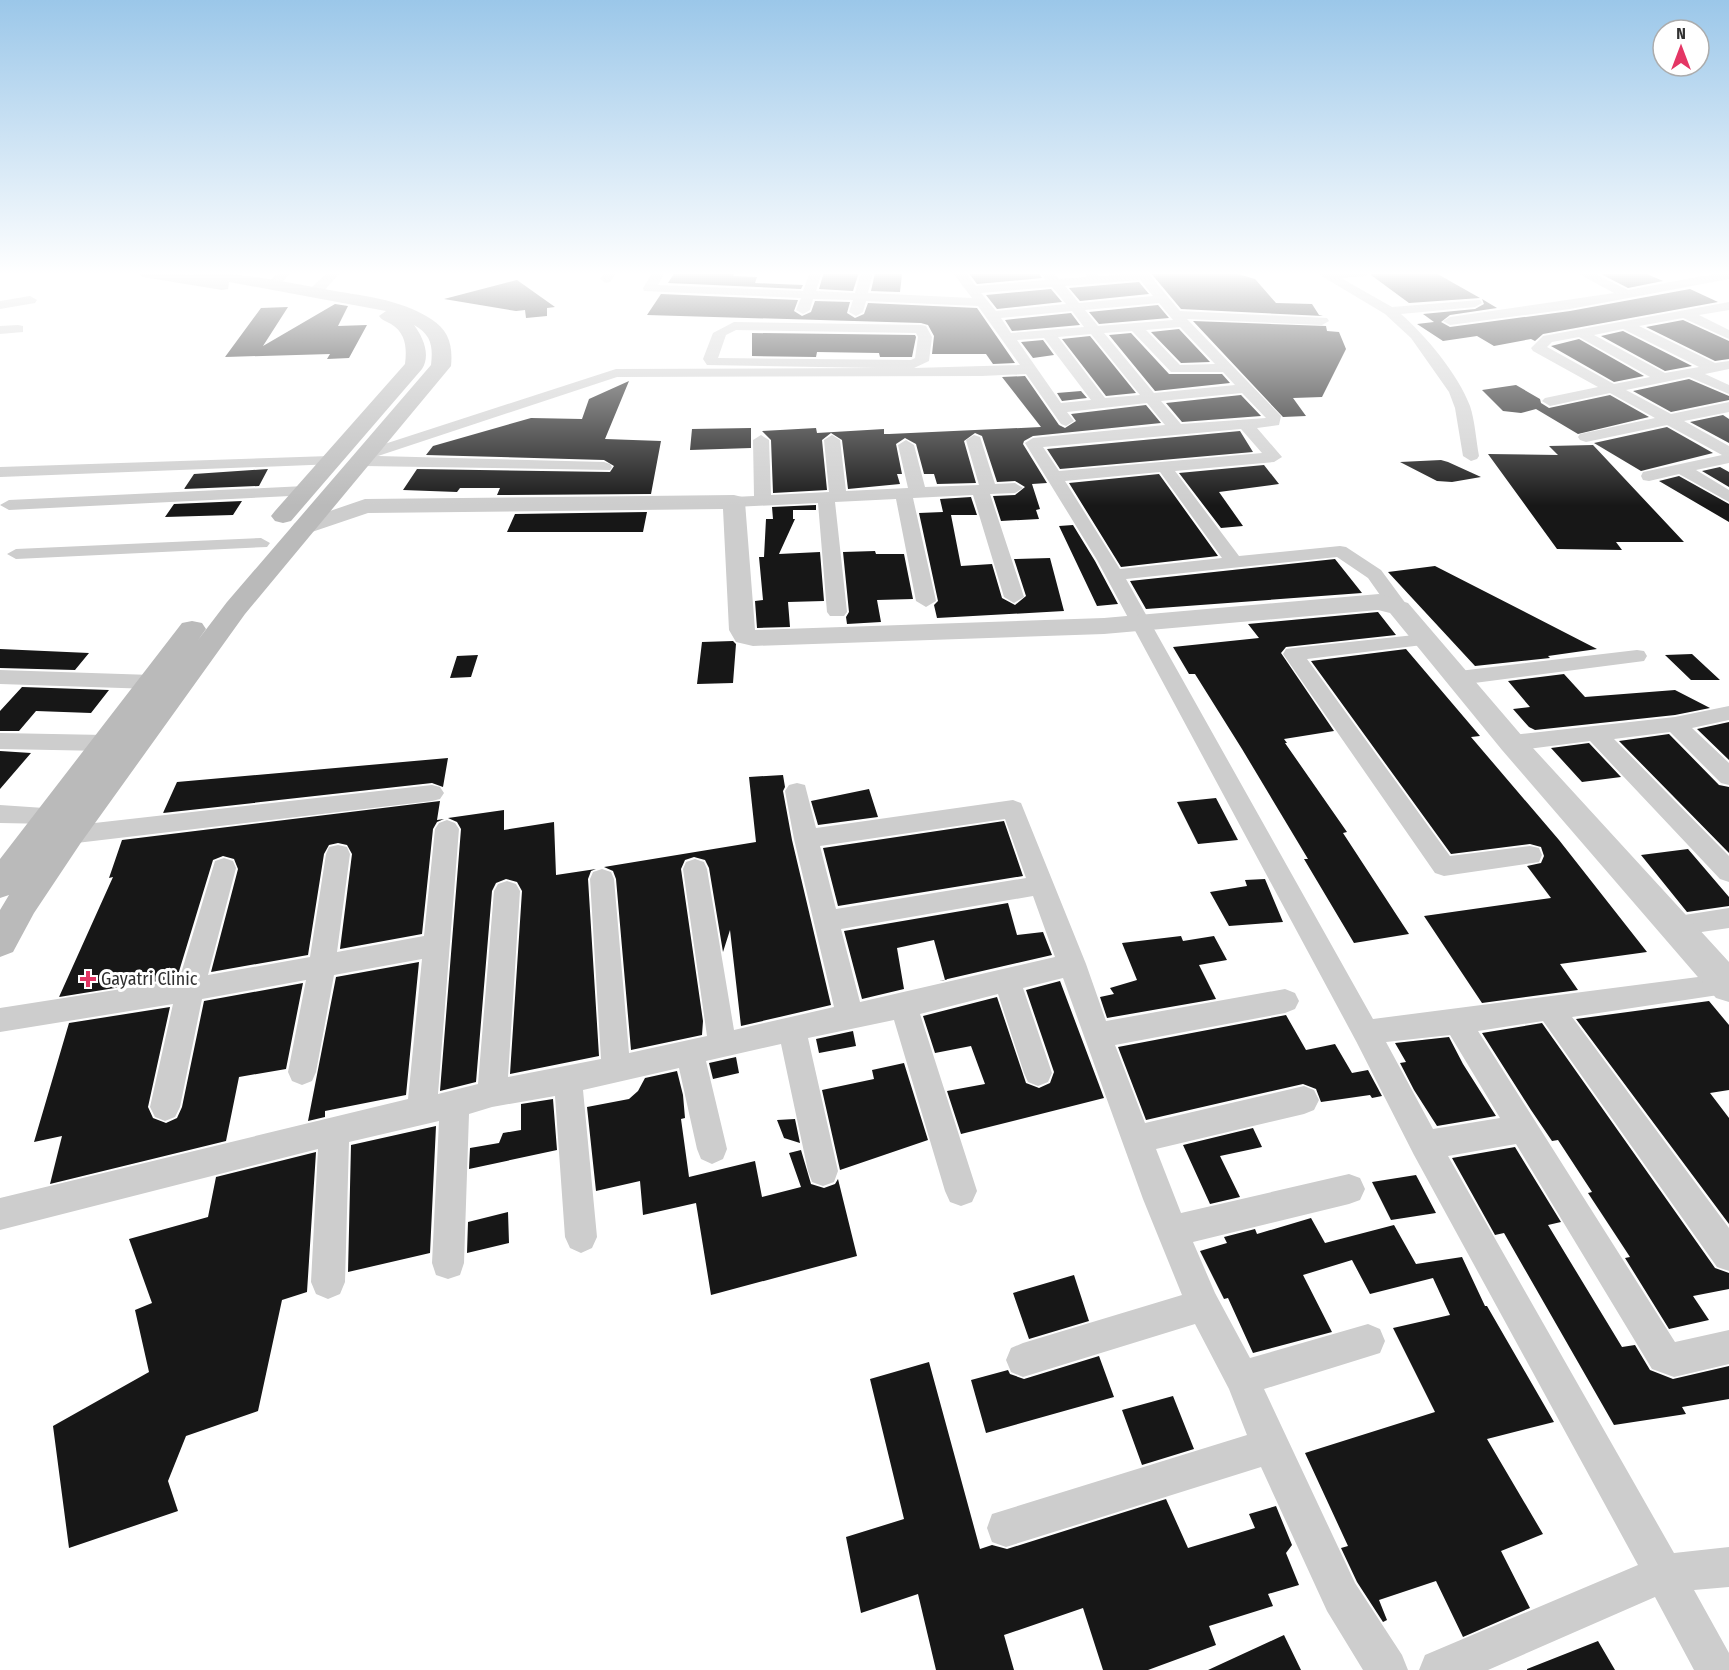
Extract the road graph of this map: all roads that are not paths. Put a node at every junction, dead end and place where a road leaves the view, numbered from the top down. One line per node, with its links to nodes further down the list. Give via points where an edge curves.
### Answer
1 (418, 350): 49 (main road, via 415,365)
2 (443, 350): 47 (main road, via 441,366)
3 (713, 350): 19 (street, via 711,362)
4 (775, 350): 19 (street)
5 (824, 350): 17 (street)
6 (869, 350): 20 (street)
7 (923, 350): 20 (street, via 922,361)
8 (1016, 350): 23 (street)
9 (1060, 350): 26 (street)
10 (1110, 350): 31 (street)
11 (1158, 350): 21 (street, via 1176,369)
12 (1209, 350): 21 (street)
13 (1426, 350): 46 (street, via 1463,408)
14 (1539, 350): 28 (street)
15 (1611, 350): 25 (street)
16 (1676, 350): 22 (street)
17 (820, 364): 19 (street); 20 (street)
18 (1729, 365): 22 (street)
19 (770, 368): 20 (street); 47 (street, via 616,372)
20 (865, 368): 23 (street, via 982,372)
21 (1226, 368): 27 (street)
22 (1713, 368): 24 (street)
23 (1030, 369): 29 (street)
24 (1691, 373): 25 (street); 30 (street)
25 (1663, 378): 28 (street)
26 (1087, 386): 29 (street); 33 (street)
27 (1245, 388): 31 (street); 37 (street, via 1273,416 1274,422)
28 (1611, 388): 32 (street); 36 (street)
29 (1045, 390): 35 (street)
30 (1729, 390)
31 (1151, 399): 33 (street); 38 (street)
32 (1550, 401)
33 (1101, 404): 35 (street)
34 (1729, 407): 36 (street)
35 (1058, 408): 40 (street)
36 (1668, 419): 39 (street); 45 (street)
37 (1246, 426): 38 (street); 51 (street, via 1274,456)
38 (1177, 430): 40 (street)
39 (1586, 437)
40 (1076, 438): 55 (street, via 1034,443)
41 (761, 440): 62 (street)
42 (832, 440): 60 (street)
43 (974, 440): 57 (street)
44 (906, 445): 59 (street)
45 (1729, 452)
46 (1471, 456)
47 (365, 458): 50 (street); 65 (main road)
48 (1729, 458): 52 (street)
49 (330, 461): 53 (street); 58 (main road)
50 (604, 467)
51 (1165, 468): 55 (street); 68 (street)
52 (1680, 468): 54 (street); 61 (street)
53 (0, 472)
54 (1649, 476)
55 (1052, 477): 69 (street)
56 (1016, 488): 57 (street)
57 (984, 489): 59 (street); 70 (street)
58 (304, 491): 64 (street); 66 (main road)
59 (911, 493): 60 (street); 71 (street)
60 (832, 496): 62 (street); 73 (street)
61 (1729, 497)
62 (763, 500): 63 (street)
63 (734, 502): 65 (street, via 365,506); 74 (street, via 742,630 746,636)
64 (9, 505)
65 (303, 528): 66 (main road); 90 (main road)
66 (267, 535): 67 (street); 79 (main road)
67 (16, 554)
68 (1233, 561): 69 (street); 72 (street, via 1340,551 1373,568)
69 (1115, 575): 74 (street)
70 (1014, 597)
71 (926, 601)
72 (1399, 608): 74 (street, via 1379,602); 75 (street)
73 (837, 612)
74 (1141, 624): 119 (street)
75 (1424, 639): 78 (street); 94 (street, via 1293,654 1444,866)
76 (1637, 656): 78 (street)
77 (0, 677): 79 (street)
78 (1459, 678): 85 (street)
79 (152, 682): 84 (main road)
80 (1729, 713): 81 (street)
81 (1675, 724): 82 (street); 86 (street)
82 (1595, 733): 85 (street); 97 (street)
83 (0, 741): 84 (street)
84 (105, 743): 90 (main road)
85 (1512, 743): 104 (street)
86 (1729, 777)
87 (797, 790): 92 (street)
88 (432, 793): 90 (street)
89 (0, 814): 90 (street)
90 (59, 825): 99 (main road); 105 (main road)
91 (447, 829): 106 (street)
92 (806, 839): 100 (street, via 1013,809); 103 (street)
93 (338, 855): 108 (street)
94 (1530, 855)
95 (224, 868): 111 (street)
96 (695, 869): 121 (street)
97 (1729, 872)
98 (602, 879): 123 (street)
99 (0, 884)
100 (1041, 885): 103 (street); 107 (street)
101 (507, 891): 127 (street)
102 (1729, 918): 104 (street)
103 (826, 921): 115 (street)
104 (1674, 925): 110 (street)
105 (0, 942)
106 (437, 945): 108 (street); 131 (street)
107 (1073, 964): 109 (street); 120 (street)
108 (322, 967): 111 (street); 124 (street)
109 (1007, 982): 113 (street); 125 (street)
110 (1727, 985): 114 (street)
111 (190, 990): 116 (street); 130 (street)
112 (1285, 1001): 120 (street)
113 (904, 1006): 115 (street); 139 (street)
114 (1549, 1008): 117 (street); 143 (street)
115 (850, 1016): 118 (street)
116 (0, 1020)
117 (1457, 1022): 119 (street); 132 (street)
118 (792, 1031): 121 (street); 137 (street)
119 (1366, 1032): 135 (street)
120 (1100, 1035): 134 (street)
121 (723, 1046): 122 (street)
122 (690, 1052): 123 (street); 136 (street)
123 (616, 1069): 126 (street)
124 (302, 1072)
125 (1038, 1072)
126 (568, 1080): 127 (street); 142 (street)
127 (492, 1093): 129 (street)
128 (1304, 1100): 134 (street)
129 (455, 1105): 131 (street); 144 (street)
130 (165, 1107)
131 (422, 1110): 133 (street)
132 (1520, 1129): 135 (street); 148 (street, via 1664,1356 1674,1360)
133 (334, 1131): 140 (street); 145 (street)
134 (1137, 1139): 141 (street)
135 (1425, 1145): 154 (street)
136 (712, 1149)
137 (823, 1171)
138 (1349, 1189): 141 (street)
139 (961, 1191)
140 (0, 1214)
141 (1174, 1230): 146 (street)
142 (581, 1238)
143 (1729, 1255)
144 (448, 1263)
145 (328, 1282)
146 (1203, 1305): 149 (street); 150 (street)
147 (1368, 1341): 150 (street)
148 (1729, 1347)
149 (1023, 1360)
150 (1242, 1378): 151 (street)
151 (1270, 1446): 152 (street); 155 (street, via 1341,1597)
152 (1006, 1528)
153 (1729, 1567): 154 (street)
154 (1663, 1574): 156 (street); 157 (street)
155 (1387, 1670)
156 (1440, 1670)
157 (1716, 1670)

